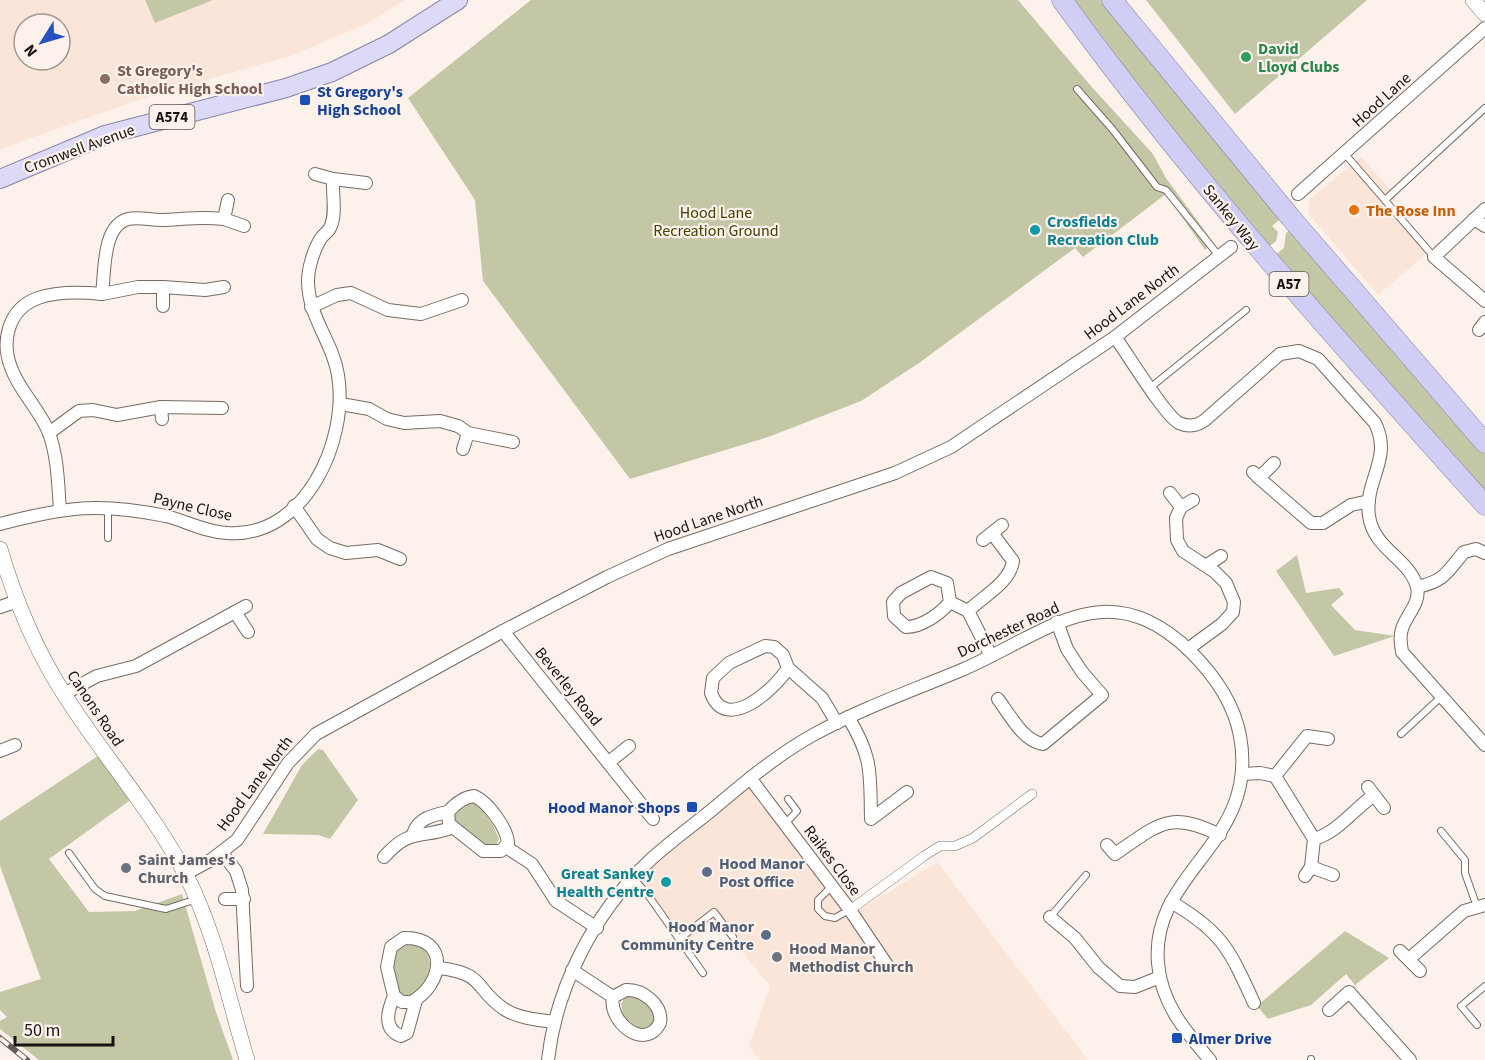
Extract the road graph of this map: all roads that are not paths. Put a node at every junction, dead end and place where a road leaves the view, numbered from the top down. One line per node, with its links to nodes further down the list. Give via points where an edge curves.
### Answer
1 (458, 0): 11 (main road, Cromwell Avenue / A574, via 389,44 332,72 286,88 105,135)
2 (1062, 0): 45 (highway, Sankey Way / A57, via 1265,257)
3 (1112, 0): 39 (highway, A57, via 1291,218)
4 (1473, 0): 5 (street)
5 (1485, 14)
6 (1485, 28): 9 (street, Hood Lane)
7 (1077, 89): 22 (lane)
8 (1485, 108): 16 (lane)
9 (1345, 154): 14 (street, Hood Lane); 16 (lane)
10 (315, 174): 12 (street)
11 (0, 179)
12 (333, 179): 13 (street); 30 (street, Payne Close, via 330,228 316,246 308,275)
13 (366, 183)
14 (1298, 194)
15 (228, 200): 18 (street)
16 (1385, 200): 23 (lane)
17 (1485, 209): 19 (street)
18 (224, 219): 20 (street); 26 (street, via 138,218 117,225 111,234)
19 (1480, 223): 23 (street)
20 (244, 226)
21 (1231, 247): 22 (street, Hood Lane North)
22 (1219, 256): 32 (street, Hood Lane North)
23 (1434, 257): 28 (street)
24 (163, 287): 25 (street); 26 (street); 29 (street)
25 (224, 287)
26 (102, 294): 36 (street, via 80,292 37,298 17,313 7,328 5,346 10,367)
27 (462, 300): 30 (street, via 421,314 388,310 351,293 336,295)
28 (1485, 301)
29 (163, 306)
30 (311, 307): 34 (street, Payne Close, via 336,364)
31 (1246, 310): 33 (lane)
32 (1116, 337): 33 (street); 64 (street, Hood Lane North, via 978,431 925,460 668,549)
33 (1151, 387): 44 (street, via 1172,418 1187,426 1198,425 1280,354 1310,353 1381,434 1383,447)
34 (341, 404): 37 (street, via 369,409 404,423 440,421); 47 (street, Payne Close, via 327,462)
35 (222, 408): 36 (street, via 117,416 79,411)
36 (49, 433): 49 (street)
37 (468, 433): 38 (street); 40 (street)
38 (513, 442)
39 (1485, 443)
40 (463, 449)
41 (1274, 463): 44 (street, via 1256,475 1311,524 1323,523 1351,505)
42 (1170, 493): 48 (street)
43 (1193, 500): 48 (street)
44 (1369, 501): 58 (street, via 1372,530)
45 (1485, 505)
46 (108, 506): 47 (street, Payne Close, via 240,534 271,523); 49 (street, Payne Close); 52 (lane)
47 (294, 506): 56 (street, via 317,539 330,548 346,552 378,550)
48 (1180, 507): 57 (street, via 1177,540 1183,551)
49 (60, 510): 50 (street, Payne Close)
50 (0, 524)
51 (993, 533): 62 (street, via 1013,561 1012,569)
52 (108, 538)
53 (0, 549): 59 (street, Canons Road)
54 (1485, 553): 58 (street, via 1476,549 1464,552 1448,575 1436,583)
55 (1221, 556): 57 (street)
56 (400, 559)
57 (1207, 565): 66 (street, via 1226,583 1234,602 1233,612)
58 (1417, 587): 70 (street, via 1416,601 1402,629 1402,652)
59 (18, 602): 61 (street); 69 (street, Canons Road)
60 (950, 602): 60 (street, via 947,583 931,577 901,593 892,609 899,622 912,627); 62 (street)
61 (0, 608)
62 (968, 611): 67 (street)
63 (1057, 622): 66 (street, Dorchester Road, via 1099,611 1116,613 1148,622); 67 (street, Dorchester Road); 71 (street, via 1067,649 1102,695 1043,744 1027,737)
64 (503, 631): 79 (street, Beverley Road); 98 (street, Hood Lane North, via 316,734 288,763 243,833)
65 (248, 632): 69 (street, via 241,609 136,666 97,676)
66 (1188, 649): 80 (street, Dorchester Road, via 1218,683 1232,707 1242,748)
67 (991, 656): 72 (street, Dorchester Road)
68 (788, 668): 68 (street, via 757,700 740,709 722,707 711,693 711,683 719,670 765,646 774,647 783,655); 72 (street)
69 (64, 694): 100 (street, Canons Road, via 162,833)
70 (1441, 697): 73 (lane); 76 (street)
71 (998, 699)
72 (842, 720): 82 (street, Dorchester Road, via 796,745); 83 (street, via 867,751 871,819)
73 (1401, 734)
74 (1328, 739): 81 (street, via 1307,736)
75 (15, 745): 78 (street)
76 (1485, 745)
77 (629, 747): 79 (street)
78 (0, 751)
79 (609, 762): 88 (street, Beverley Road)
80 (1243, 774): 81 (street, via 1260,772); 93 (street, Dorchester Road, via 1236,806)
81 (1275, 776): 94 (street)
82 (750, 778): 89 (street, Raikes Close); 103 (street, Dorchester Road)
83 (907, 792)
84 (1032, 794): 110 (street, via 974,837 955,846 940,846 924,856)
85 (788, 799): 89 (lane, via 797,811)
86 (1384, 808): 94 (street, via 1370,792 1329,835)
87 (448, 812): 90 (street); 92 (street, via 425,819); 96 (street, via 466,798 478,797 502,828 508,839)
88 (653, 819)
89 (785, 824): 104 (street, Raikes Close)
90 (451, 828): 92 (street, via 425,836); 96 (street, via 483,851 495,853)
91 (1441, 831): 109 (lane, via 1465,860 1466,873)
92 (413, 834): 99 (street, via 396,843)
93 (1220, 835): 95 (street, via 1196,824 1169,822 1115,854); 108 (street, Dorchester Road)
94 (1314, 839): 102 (street, via 1308,871)
95 (1107, 845)
96 (506, 847): 112 (street, via 532,864 556,901)
97 (69, 853): 105 (lane, via 105,896 166,909)
98 (222, 853): 100 (street, Hood Lane North); 107 (street, Hood Lane North, via 236,871)
99 (384, 857)
100 (185, 874): 105 (street)
101 (1086, 875): 111 (lane)
102 (1333, 875)
103 (633, 878): 112 (street, Dorchester Road); 114 (lane)
104 (832, 886): 110 (street, Raikes Close); 110 (lane, via 818,900 818,909 835,918)
105 (197, 899): 131 (street, via 219,956)
106 (225, 899): 107 (street)
107 (244, 899): 121 (street, Hood Lane North)
108 (1171, 902): 120 (street, Dorchester Road, via 1159,939); 126 (street, via 1215,932)
109 (1481, 906): 118 (street, via 1464,911 1405,955)
110 (850, 910): 115 (street, Raikes Close)
111 (1050, 917): 120 (street, via 1120,986 1135,987)
112 (597, 928): 117 (street, Dorchester Road)
113 (734, 937): 114 (lane, via 714,912)
114 (679, 939): 119 (lane)
115 (887, 965)
116 (439, 968): 123 (street, via 429,945 417,939 400,939 391,947 388,959); 125 (street); 128 (street, via 473,977 509,1012)
117 (572, 970): 124 (street); 128 (street, Dorchester Road)
118 (1420, 971)
119 (703, 973)
120 (1160, 977): 133 (street, Dorchester Road, via 1175,1016)
121 (247, 986)
122 (1485, 986): 129 (lane, via 1461,1006)
123 (394, 996): 125 (street, via 406,1003); 125 (street, via 388,1008 388,1024 401,1036 407,1033)
124 (613, 997)
125 (416, 1000)
126 (1254, 1003)
127 (1329, 1010): 130 (street, via 1349,992)
128 (554, 1022): 132 (street, Dorchester Road)
129 (1477, 1025)
130 (1408, 1059)
131 (247, 1060)
132 (548, 1060)
133 (1210, 1060)

